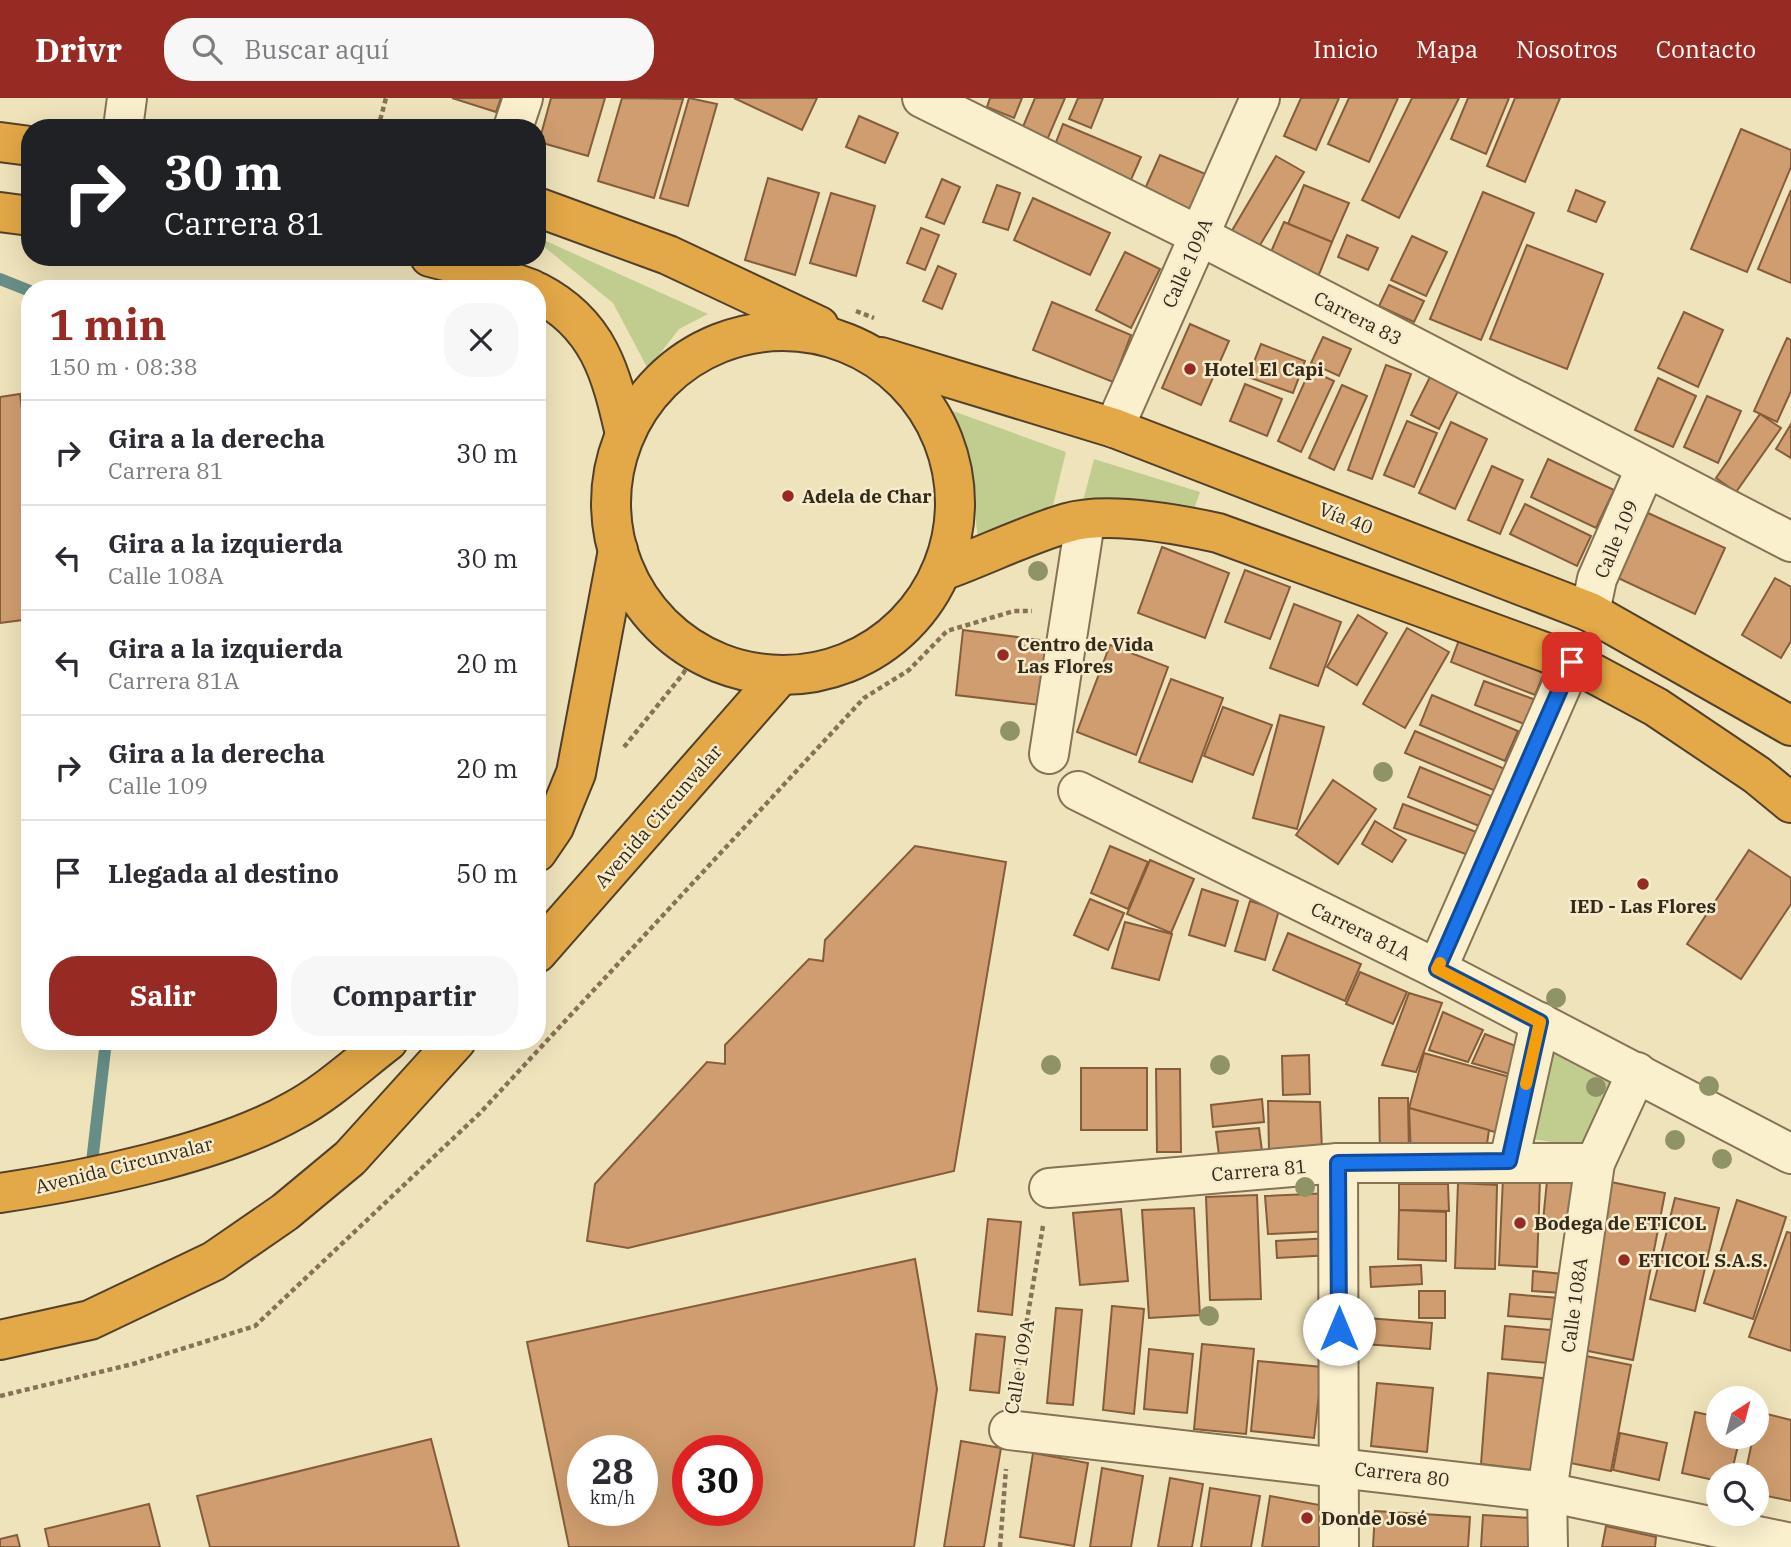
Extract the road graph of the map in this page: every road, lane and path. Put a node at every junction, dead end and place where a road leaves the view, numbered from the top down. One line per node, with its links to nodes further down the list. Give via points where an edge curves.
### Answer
1 (127, 98): 6 (street)
2 (386, 98): 7 (path)
3 (523, 98): 8 (street)
4 (922, 98): 14 (street, Carrera 83)
5 (1260, 98): 14 (street, Calle 109A)
6 (124, 119)
7 (380, 119)
8 (516, 119)
9 (0, 142): 10 (highway)
10 (21, 145)
11 (546, 210): 18 (highway, via 668,255)
12 (0, 212): 13 (highway)
13 (21, 215)
14 (1200, 236): 19 (street, Calle 109A); 21 (street, Carrera 83)
15 (463, 266): 16 (highway)
16 (506, 280)
17 (546, 298): 20 (highway, via 571,316 593,341 611,373)
18 (870, 351): 19 (highway, Vía 40); 20 (highway, via 810,330 759,330 710,345 672,370 645,400); 25 (highway, via 941,431 951,525)
19 (1114, 428): 27 (highway, Vía 40)
20 (625, 435): 24 (highway, via 613,473 611,512)
21 (1646, 467): 23 (street, Carrera 83); 27 (street, Calle 109, via 1597,579)
22 (1085, 522): 25 (highway, via 1070,522); 26 (street); 29 (highway, via 1113,518 1218,533)
23 (1791, 542)
24 (618, 550): 28 (highway, via 635,590 661,625); 36 (highway, via 576,773)
25 (945, 570): 30 (highway, via 925,606 892,635 857,657 820,672)
26 (1071, 611): 33 (street); 40 (path, via 1014,611 947,631 909,670 864,698)
27 (1590, 612): 31 (highway, Vía 40)
28 (695, 653): 30 (highway, via 735,671); 32 (path)
29 (1572, 662): 35 (highway, via 1656,707); 38 (street)
30 (778, 678): 37 (highway, Avenida Circunvalar)
31 (1791, 726)
32 (623, 748)
33 (1049, 754)
34 (1078, 791): 38 (street, Carrera 81A)
35 (1791, 803)
36 (546, 839)
37 (546, 943)
38 (1437, 969): 39 (street, Carrera 81A)
39 (1540, 1022): 44 (street, Carrera 81A); 46 (street)
40 (546, 1042)
41 (376, 1050): 50 (highway, Avenida Circunvalar, via 294,1111 205,1148)
42 (448, 1050): 51 (highway, via 350,1158 285,1212 214,1261 90,1320)
43 (538, 1050): 52 (path, via 480,1113 255,1326 133,1364)
44 (1637, 1072): 45 (street, Carrera 81A); 48 (street, Calle 108A)
45 (1791, 1154)
46 (1509, 1161): 47 (street, Carrera 81); 48 (street, Carrera 81)
47 (1338, 1163): 49 (street, Carrera 81); 54 (street)
48 (1595, 1163): 55 (street, Calle 108A)
49 (1049, 1188): 53 (path, Calle 109A)
50 (0, 1192)
51 (0, 1340)
52 (0, 1396)
53 (1009, 1430): 54 (street, Carrera 80); 57 (path, Calle 109A)
54 (1339, 1466): 55 (street, Carrera 80); 58 (street)
55 (1546, 1492): 56 (street, Carrera 80); 59 (street, Calle 108A)
56 (1791, 1543)
57 (1000, 1547)
58 (1339, 1547)
59 (1548, 1547)

